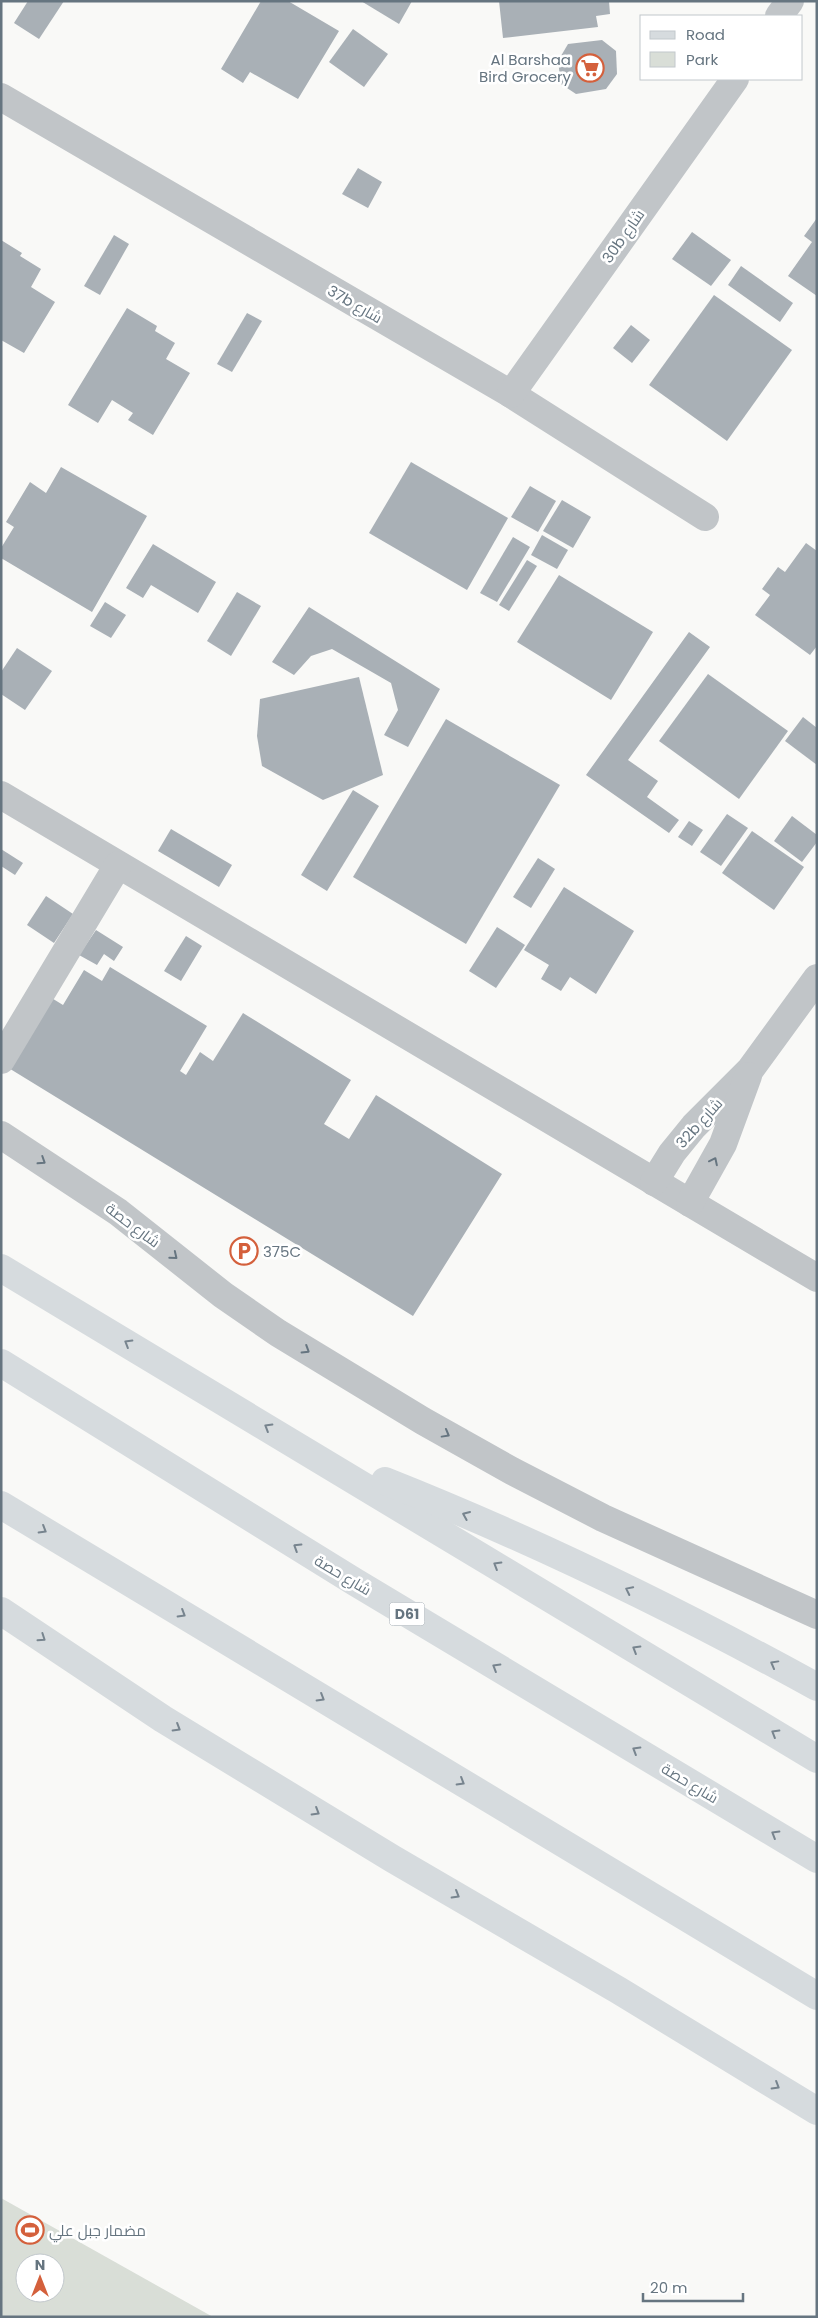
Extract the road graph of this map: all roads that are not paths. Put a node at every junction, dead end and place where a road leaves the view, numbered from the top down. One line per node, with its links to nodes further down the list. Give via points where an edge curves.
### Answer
1 (790, 1): 2 (street)
2 (780, 15)
3 (734, 80): 5 (street, 30b شارع)
4 (1, 97): 5 (street, 37b شارع)
5 (510, 394): 6 (street, 37b شارع)
6 (705, 517)
7 (1, 795): 8 (street)
8 (118, 865): 10 (street); 13 (street)
9 (817, 978): 11 (street, 32b شارع)
10 (1, 1060)
11 (750, 1070): 13 (street, 32b شارع, via 694,1126); 14 (street, 32b شارع, one-way to 11, via 722,1144)
12 (1, 1135): 21 (street, شارع حصة, one-way to 21, via 118,1212 222,1295 415,1416 603,1518)
13 (654, 1182): 14 (street)
14 (690, 1203): 16 (street)
15 (1, 1268): 18 (main road, one-way to 15)
16 (817, 1278)
17 (1, 1362): 24 (main road, شارع حصة / D61, one-way to 17, via 355,1582)
18 (310, 1452): 22 (main road, one-way to 18, via 668,1608 580,1566 491,1525); 23 (main road, one-way to 18)
19 (1, 1505): 25 (main road, one-way to 25)
20 (1, 1611): 26 (main road, one-way to 26, via 171,1724)
21 (817, 1615)
22 (817, 1687)
23 (817, 1759)
24 (817, 1859)
25 (817, 1996)
26 (817, 2111)

